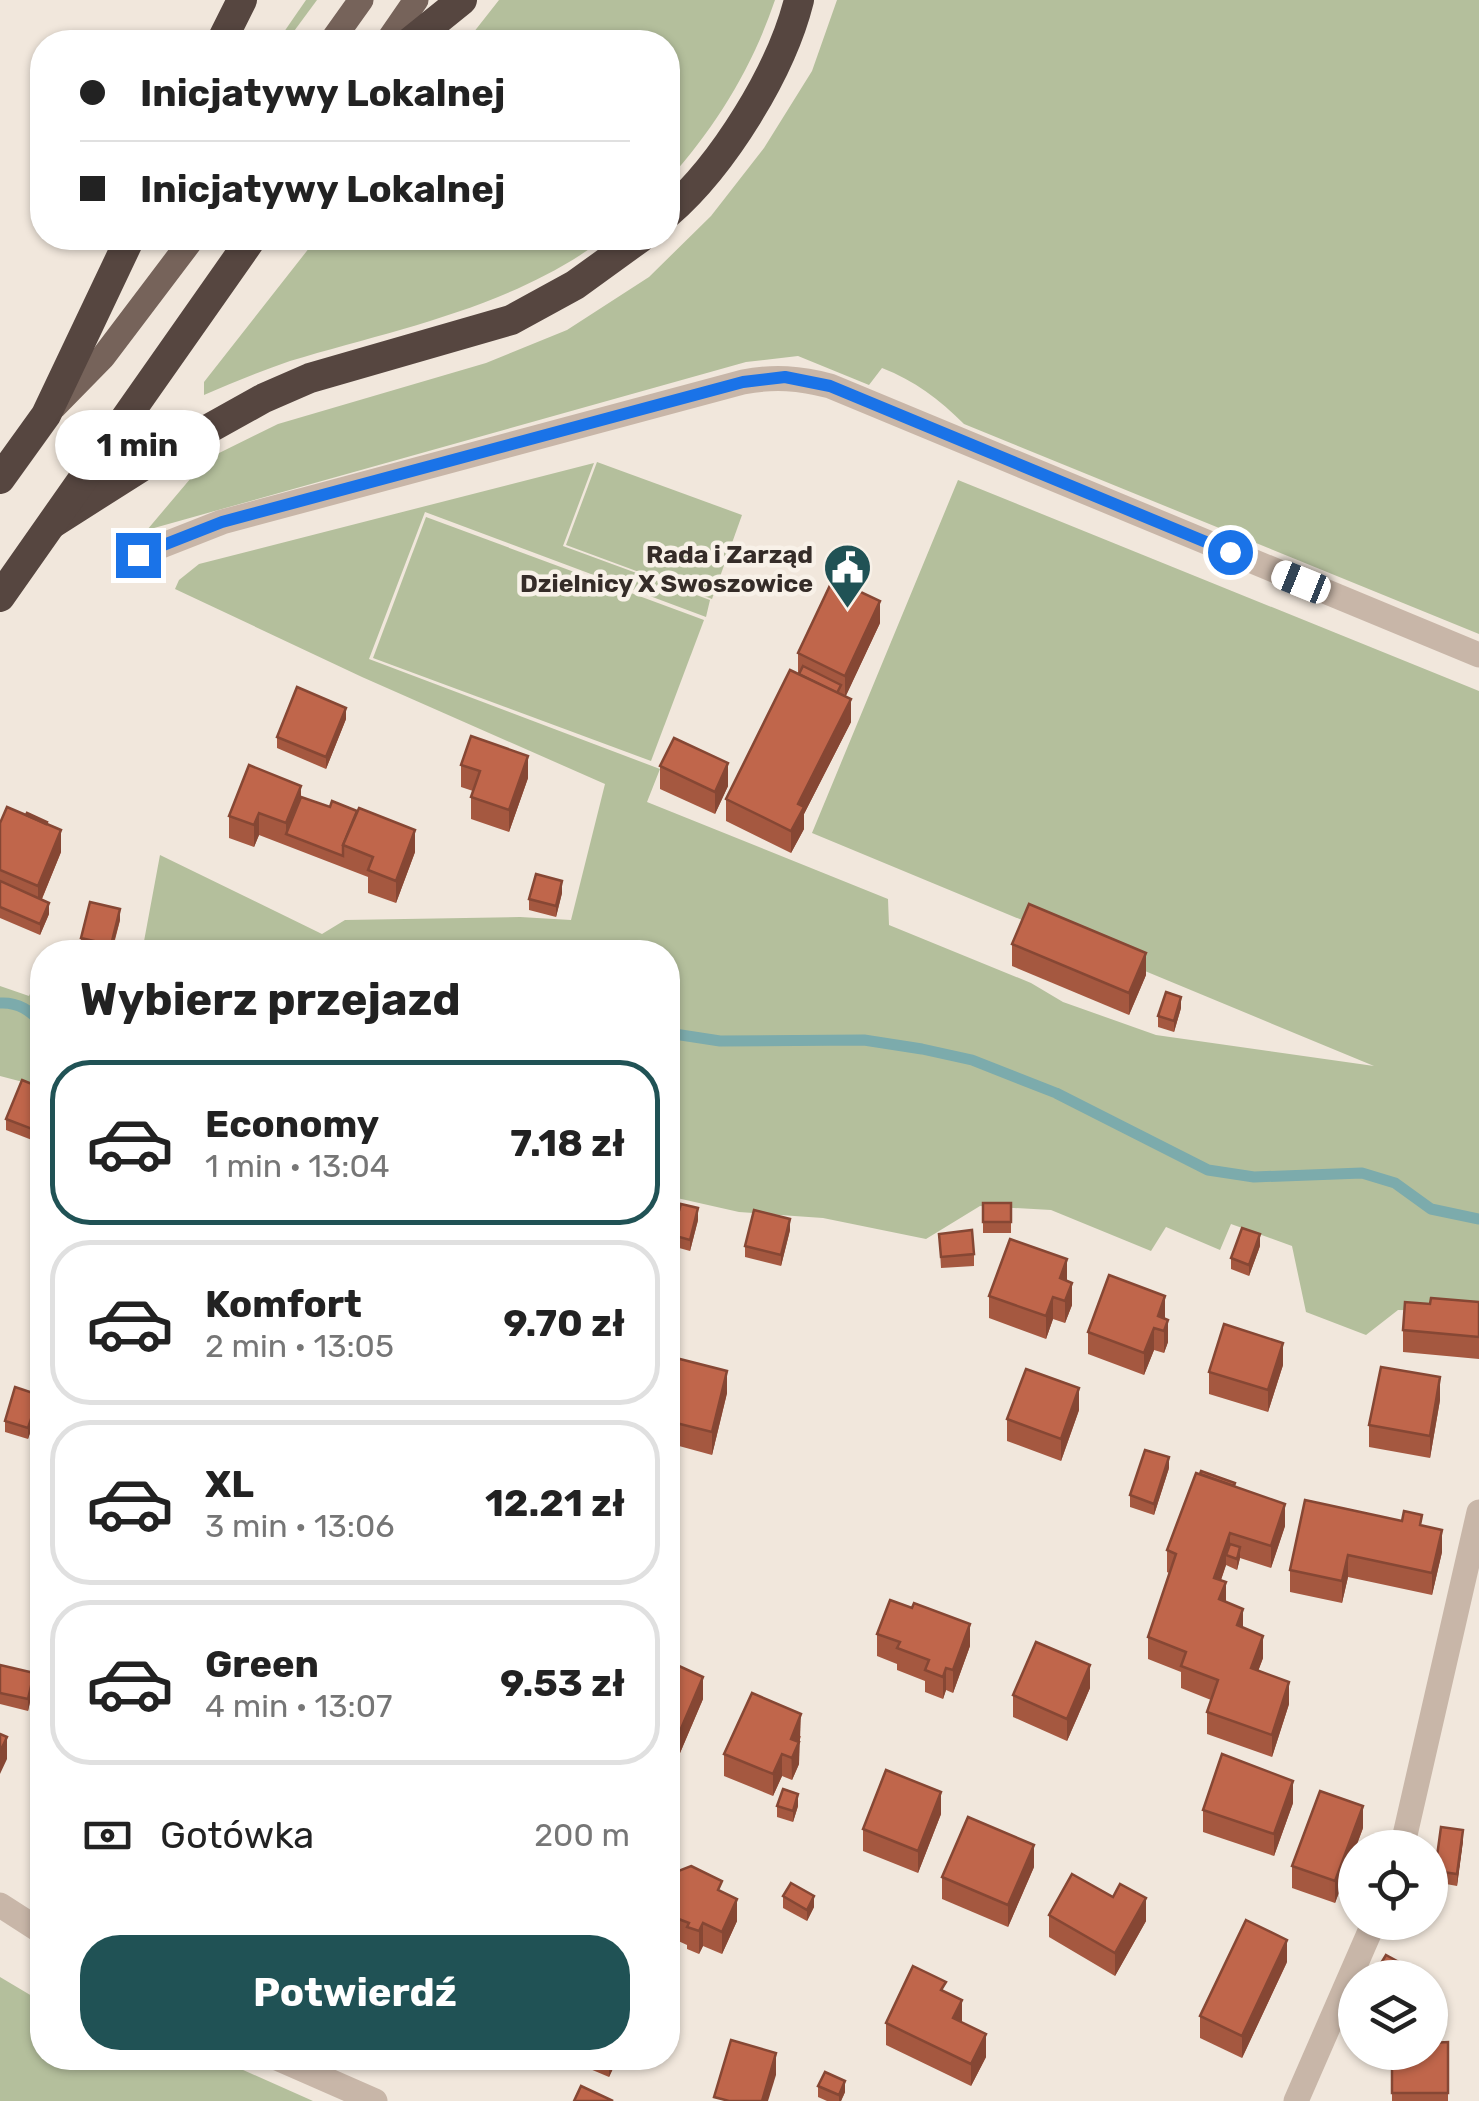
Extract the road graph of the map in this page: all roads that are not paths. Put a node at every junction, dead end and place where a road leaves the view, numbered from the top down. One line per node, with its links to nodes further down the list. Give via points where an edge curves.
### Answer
1 (242, 0): 6 (highway)
2 (361, 0): 7 (main road)
3 (416, 0): 8 (main road)
4 (462, 0): 9 (highway)
5 (800, 0): 10 (highway, via 742,125)
6 (228, 30)
7 (340, 30)
8 (395, 30)
9 (425, 30)
10 (680, 203)
11 (124, 250): 15 (highway)
12 (184, 250): 15 (main road, via 103,357)
13 (244, 250): 17 (highway)
14 (623, 250): 17 (highway, via 511,320 310,378 264,398)
15 (46, 415): 16 (highway)
16 (0, 480)
17 (53, 523): 19 (highway)
18 (138, 555): 20 (street, via 240,517 743,382 785,377 830,386)
19 (0, 597)
20 (1479, 655)
21 (1479, 1512): 22 (street)
22 (1406, 1830)
23 (0, 1906): 24 (street)
24 (30, 1925)
25 (1366, 1940): 28 (street)
26 (305, 2070): 27 (street)
27 (374, 2101)
28 (1296, 2101)

